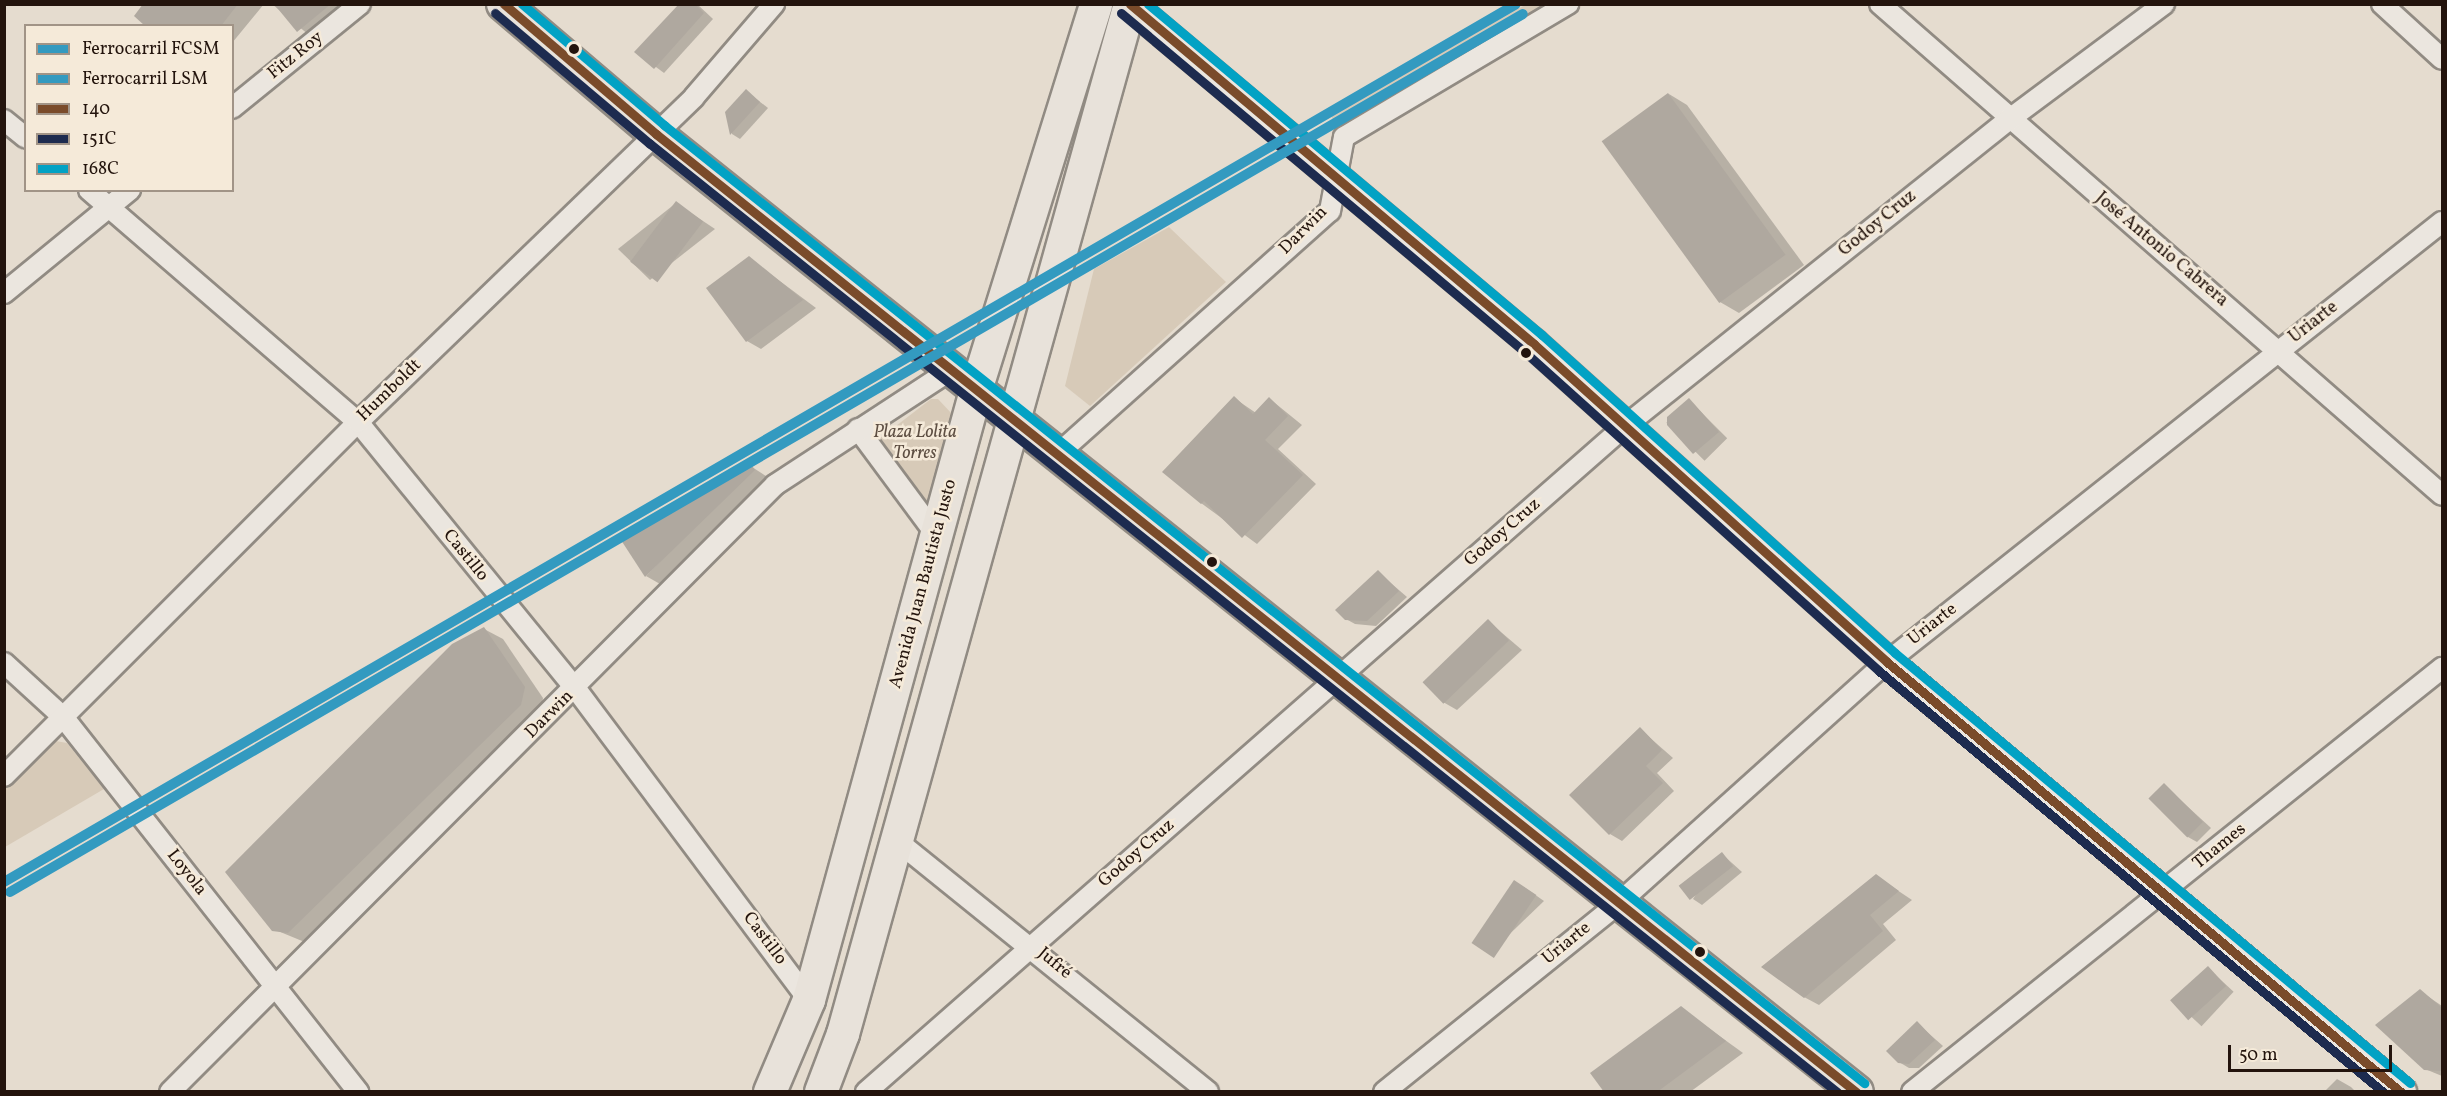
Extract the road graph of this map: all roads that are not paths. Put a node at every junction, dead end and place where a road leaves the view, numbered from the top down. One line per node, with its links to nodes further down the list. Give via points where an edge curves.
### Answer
1 (360, 4): 11 (street, Fitz Roy)
2 (502, 4): 14 (main road)
3 (774, 4): 14 (street, Humboldt)
4 (1096, 4): 23 (main road, Avenida Juan Bautista Justo)
5 (1568, 4): 16 (street, Darwin, via 1344,137)
6 (1880, 4): 13 (street, José Antonio Cabrera)
7 (2164, 4): 13 (street, Godoy Cruz)
8 (2382, 4): 10 (street)
9 (1130, 5): 16 (street); 24 (main road)
10 (2442, 59)
11 (234, 106)
12 (4, 120): 15 (street)
13 (2007, 121): 22 (street, José Antonio Cabrera); 26 (street, Godoy Cruz)
14 (657, 134): 23 (main road); 25 (street, Humboldt)
15 (24, 136)
16 (1336, 180): 26 (street); 28 (street, Darwin, via 1330,211)
17 (91, 192): 19 (street, Castillo)
18 (128, 192): 19 (street)
19 (110, 207): 21 (street); 25 (street, Castillo)
20 (2442, 222): 22 (street, Uriarte)
21 (4, 293)
22 (2280, 351): 29 (street, José Antonio Cabrera); 31 (street, Uriarte)
23 (966, 378): 24 (main road); 27 (street, Darwin); 30 (main road, Avenida Juan Bautista Justo)
24 (1012, 415): 28 (main road); 38 (main road)
25 (358, 422): 35 (street, Castillo); 36 (street, Humboldt)
26 (1625, 426): 31 (street); 34 (street, Godoy Cruz)
27 (858, 429): 30 (street); 35 (street, Darwin, via 748,510)
28 (1059, 453): 34 (main road)
29 (2442, 495)
30 (938, 537): 43 (main road, Avenida Juan Bautista Justo)
31 (1887, 662): 39 (street); 40 (street, Uriarte)
32 (4, 663): 36 (street, Loyola)
33 (2442, 668): 39 (street, Thames)
34 (1339, 678): 40 (main road); 41 (street, Godoy Cruz)
35 (576, 689): 42 (street, Darwin); 43 (street, Castillo)
36 (64, 718): 37 (street, Humboldt); 42 (street, Loyola)
37 (4, 776)
38 (896, 840): 41 (street, Jufré); 48 (main road, via 843,1034)
39 (2163, 894): 52 (street, Thames); 53 (street)
40 (1620, 902): 44 (street, Uriarte); 51 (main road)
41 (1032, 946): 49 (street, Godoy Cruz); 50 (street, Jufré)
42 (277, 989): 45 (street, Darwin); 46 (street, Loyola)
43 (809, 1000): 47 (main road, Avenida Juan Bautista Justo)
44 (1388, 1090)
45 (170, 1092)
46 (358, 1092)
47 (770, 1092)
48 (821, 1092)
49 (866, 1092)
50 (1208, 1092)
51 (1857, 1092)
52 (1912, 1092)
53 (2402, 1092)

